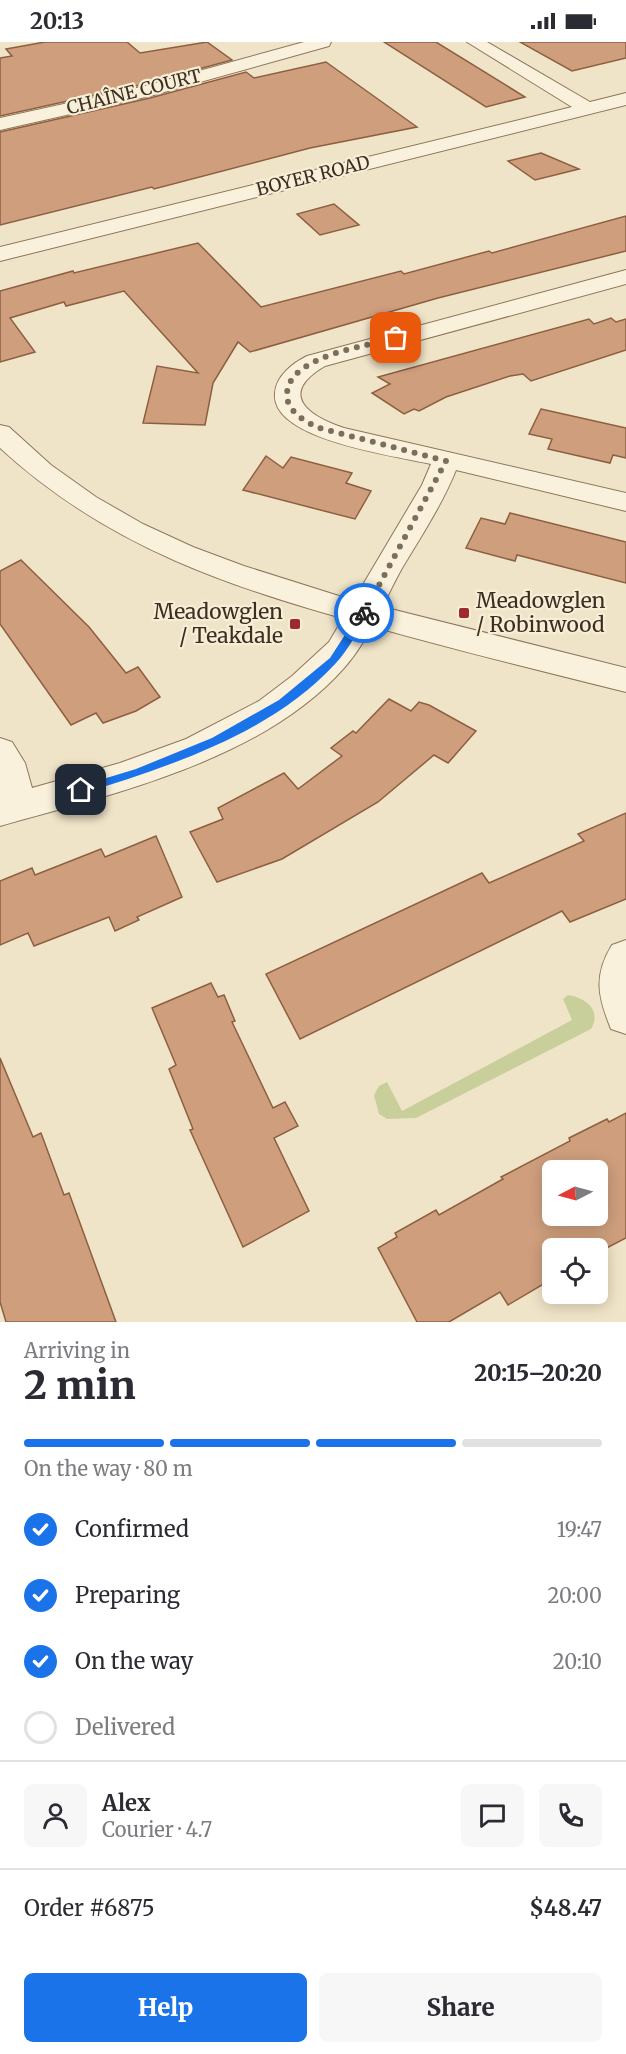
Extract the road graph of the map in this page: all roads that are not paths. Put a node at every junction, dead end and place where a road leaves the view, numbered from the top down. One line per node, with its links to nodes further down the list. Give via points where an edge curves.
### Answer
1 (248, 42): 4 (street)
2 (323, 42): 4 (street, CHAÎNE COURT)
3 (475, 42): 6 (street)
4 (267, 56): 7 (street, CHAÎNE COURT, via 144,92)
5 (626, 99): 6 (street, BOYER ROAD)
6 (587, 108): 8 (street, BOYER ROAD)
7 (0, 124)
8 (0, 254)
9 (626, 278): 11 (street, via 333,355 301,368 288,382 286,396 291,408 316,427)
10 (0, 433): 13 (street, via 72,495 134,532 248,581)
11 (446, 461): 12 (street); 13 (street)
12 (626, 502)
13 (364, 613): 14 (street); 16 (street, via 334,660 283,703 216,741 139,772)
14 (626, 680)
15 (0, 752): 16 (street, via 7,763)
16 (10, 808)
17 (626, 958): 18 (street, via 618,970 619,1000)
18 (626, 1014)

